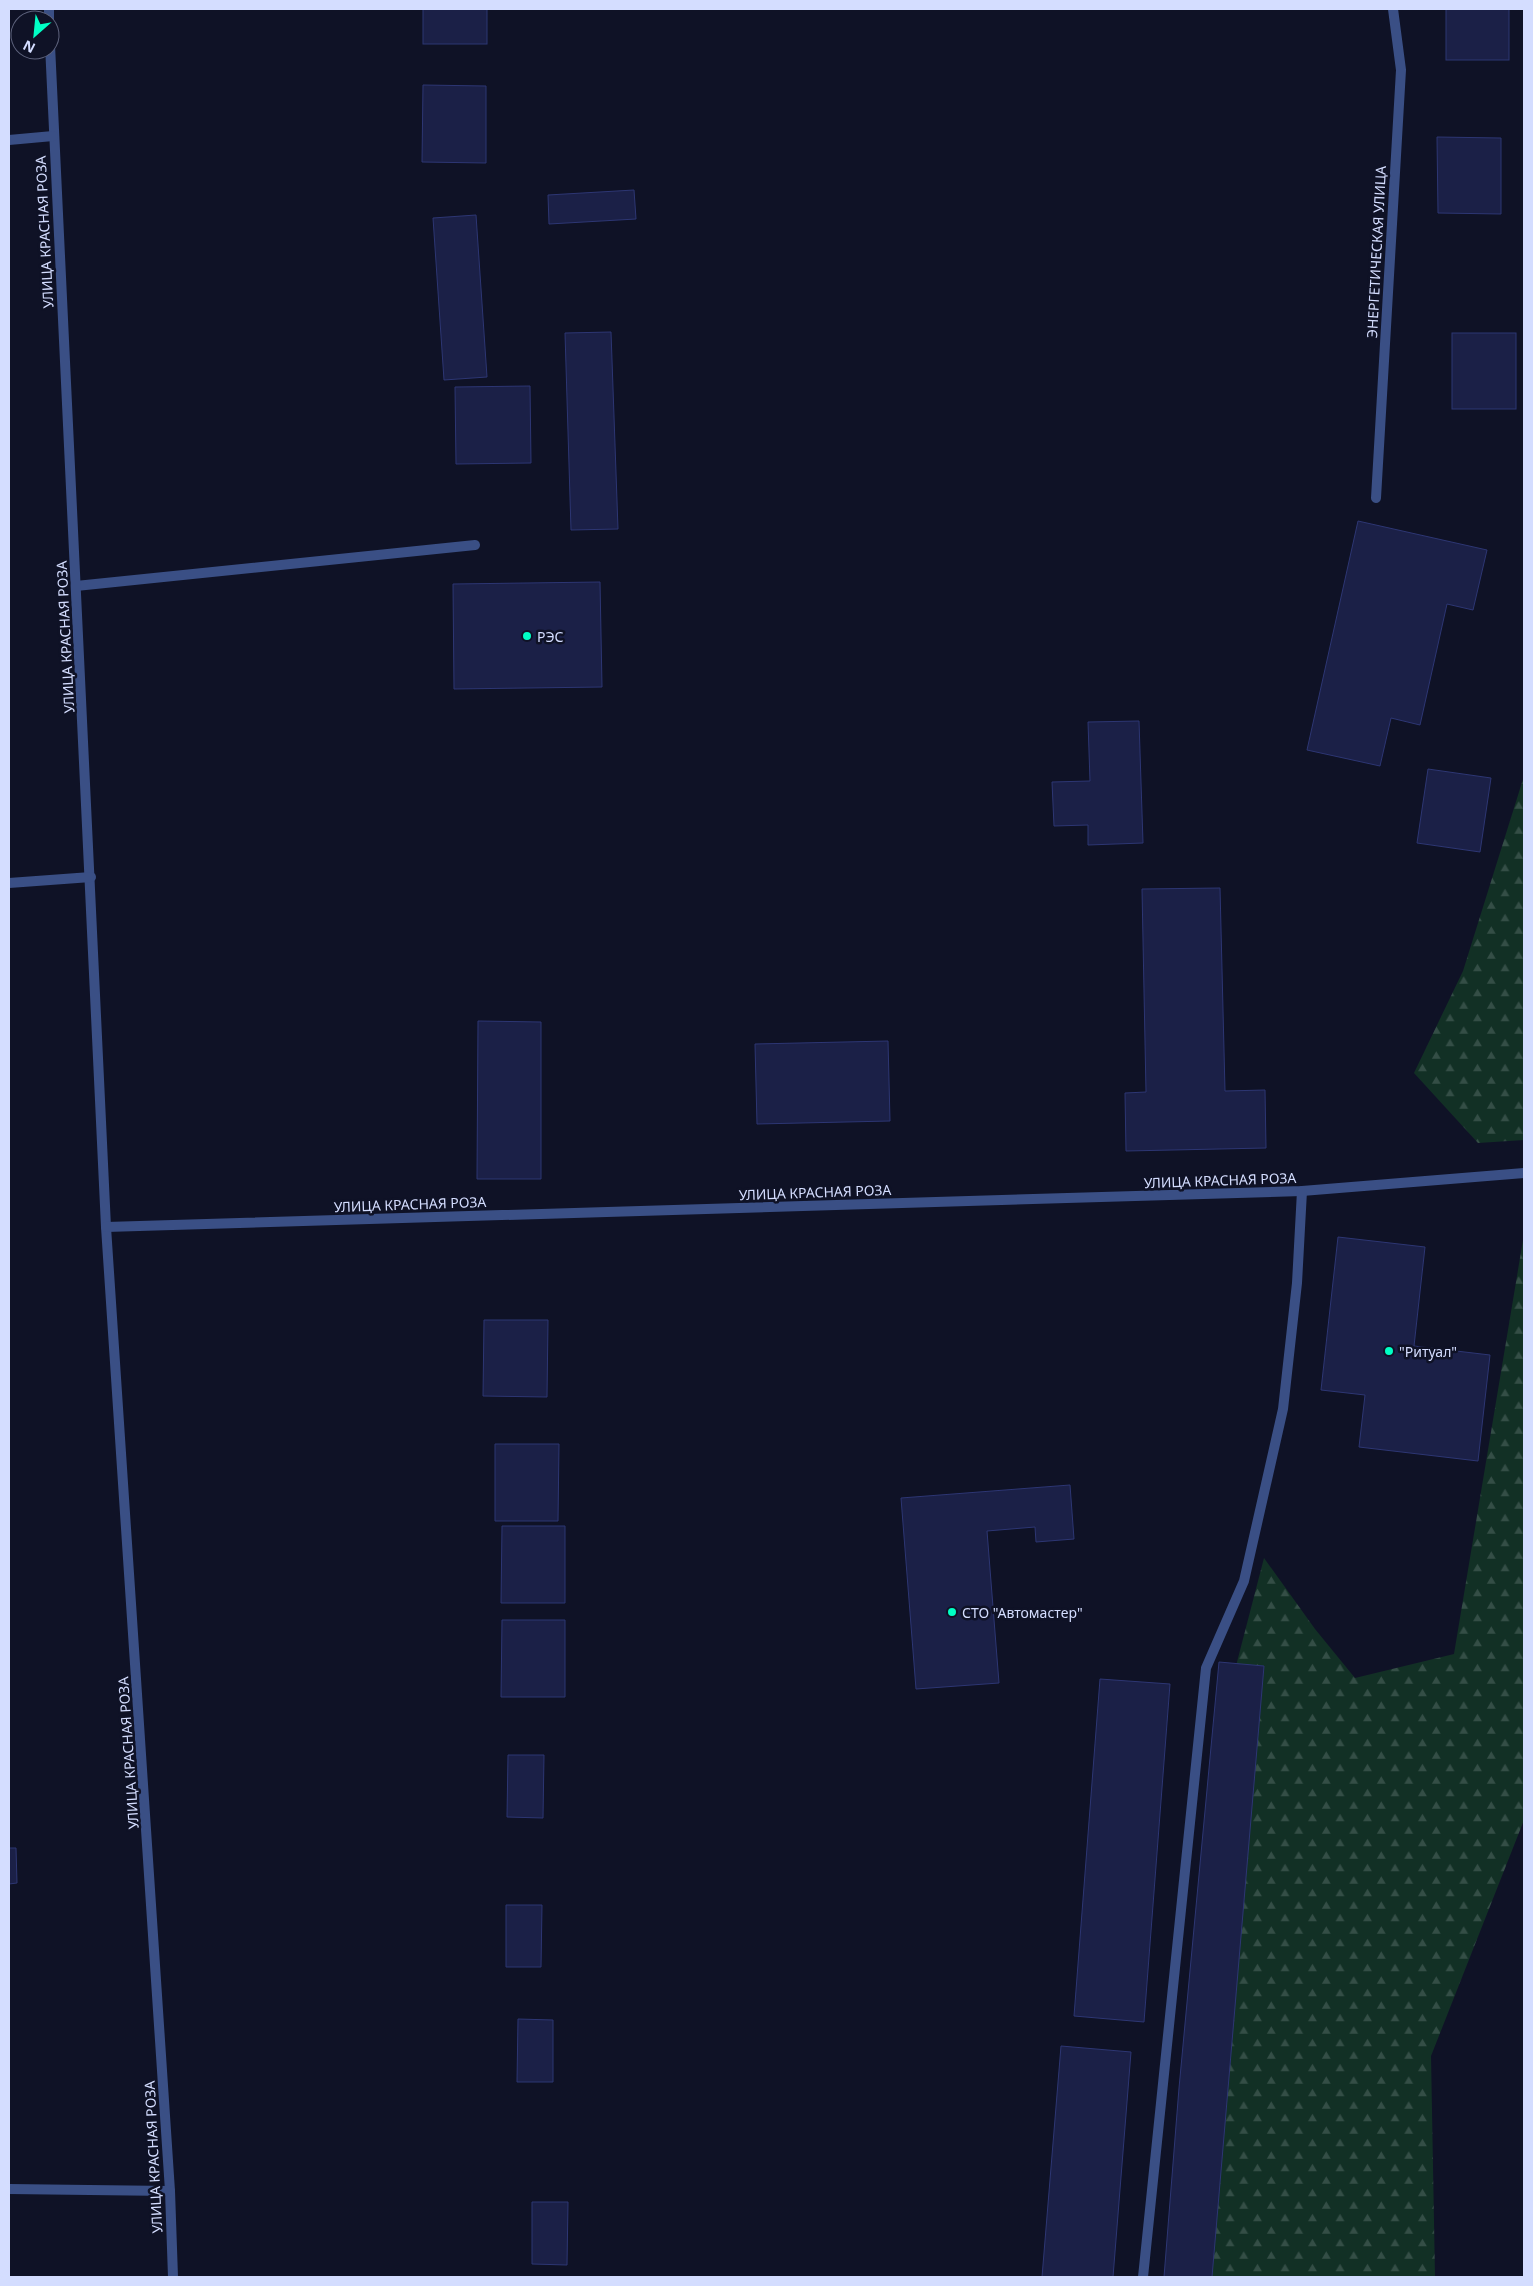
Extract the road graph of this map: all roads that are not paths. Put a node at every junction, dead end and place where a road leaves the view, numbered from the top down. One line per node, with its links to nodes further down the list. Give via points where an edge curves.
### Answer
1 (1393, 9): 5 (street, ЭНЕРГЕТИЧЕСКАЯ УЛИЦА, via 1401,70)
2 (50, 60): 3 (street, УЛИЦА КРАСНАЯ РОЗА)
3 (53, 136): 4 (street); 7 (street, УЛИЦА КРАСНАЯ РОЗА)
4 (9, 140)
5 (1376, 498)
6 (475, 545): 7 (street)
7 (76, 586): 8 (street, УЛИЦА КРАСНАЯ РОЗА)
8 (91, 877): 9 (street); 12 (street, УЛИЦА КРАСНАЯ РОЗА)
9 (9, 882)
10 (1524, 1173): 11 (street, УЛИЦА КРАСНАЯ РОЗА)
11 (1302, 1191): 12 (street, УЛИЦА КРАСНАЯ РОЗА); 16 (street, via 1297,1283 1283,1409 1244,1581 1206,1668)
12 (106, 1227): 14 (street, УЛИЦА КРАСНАЯ РОЗА)
13 (9, 2189): 14 (street)
14 (170, 2191): 15 (street, УЛИЦА КРАСНАЯ РОЗА)
15 (173, 2277)
16 (1143, 2277)

